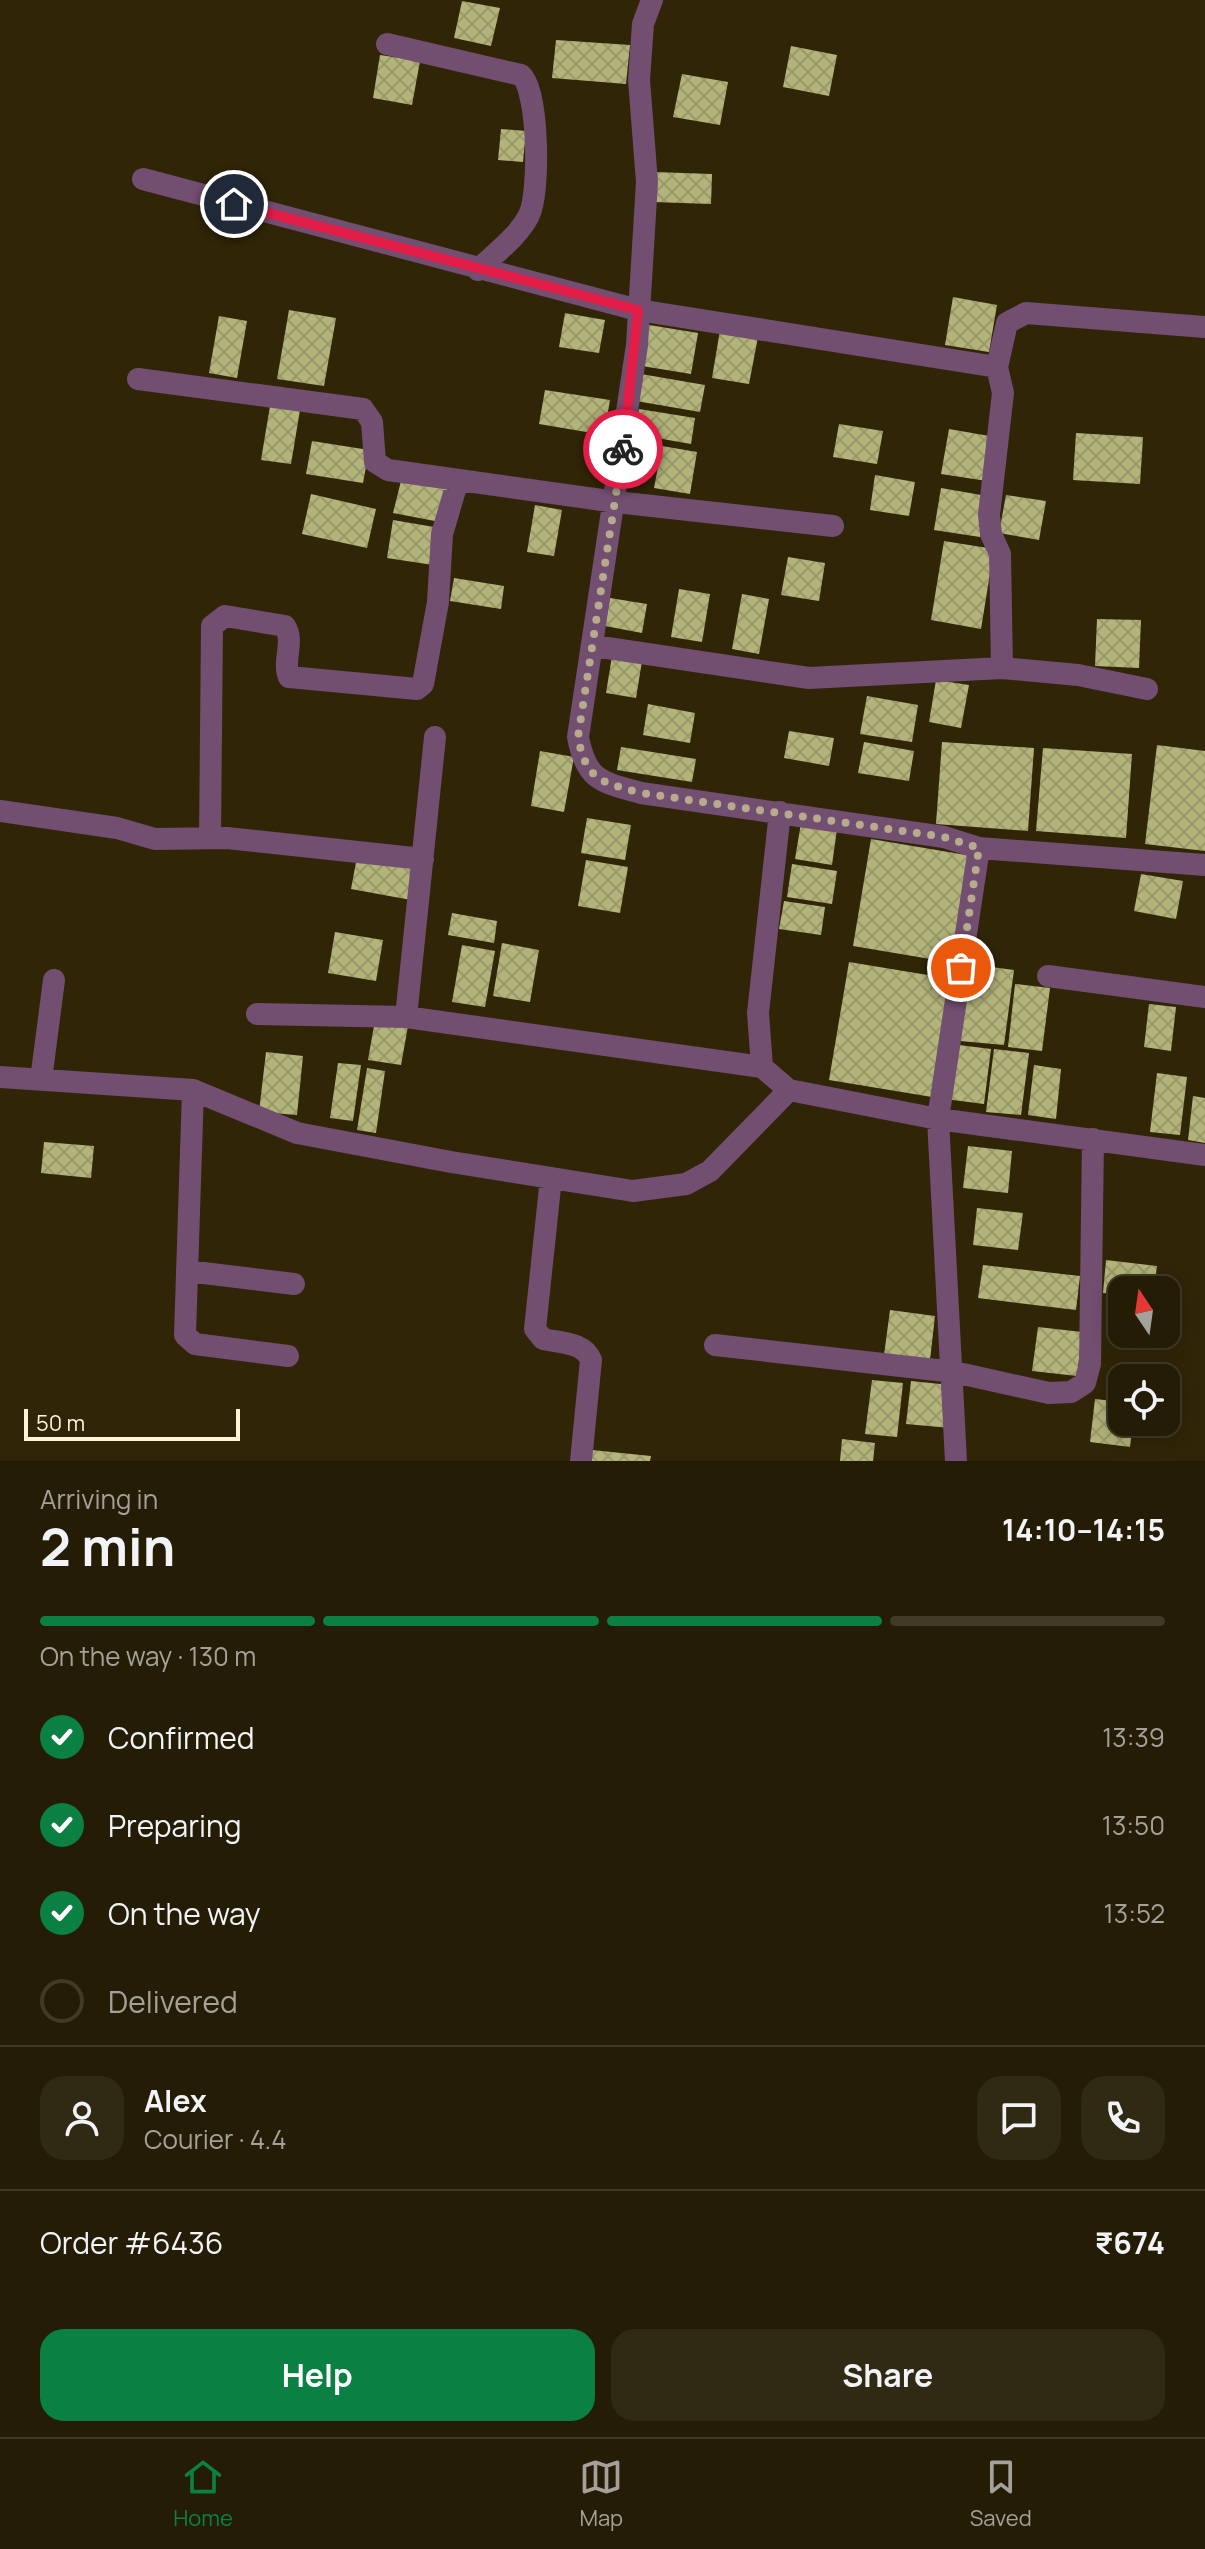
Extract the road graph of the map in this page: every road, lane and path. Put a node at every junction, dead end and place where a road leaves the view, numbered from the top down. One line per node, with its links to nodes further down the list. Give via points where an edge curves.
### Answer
1 (652, 0): 5 (street, via 643,24 639,80 647,182)
2 (387, 44): 4 (street, via 521,75 529,85 535,140 533,206 526,221)
3 (143, 179): 4 (street)
4 (478, 270): 5 (street)
5 (638, 310): 7 (street); 10 (street)
6 (1205, 327): 7 (street, via 1026,313 1007,323)
7 (997, 367): 13 (street, via 1003,393 989,525 1000,554)
8 (138, 379): 9 (street, via 363,409 372,422 375,462 381,468)
9 (458, 480): 10 (street); 18 (street, via 442,534 438,602 423,684 417,689 289,677 290,636 285,626 225,616 212,626)
10 (616, 502): 11 (street); 12 (street)
11 (833, 526)
12 (594, 646): 13 (street, via 809,678); 17 (street, via 578,737 582,763 601,782 641,793)
13 (1002, 668): 14 (street)
14 (1147, 689)
15 (435, 737): 20 (street)
16 (0, 811): 18 (street, via 117,828 155,839)
17 (780, 812): 19 (street, via 944,837); 27 (street, via 758,1013)
18 (210, 838): 20 (street)
19 (979, 848): 21 (street); 32 (street)
20 (423, 859): 26 (street)
21 (1205, 865)
22 (1048, 976): 24 (street)
23 (54, 980): 29 (street)
24 (1205, 997)
25 (257, 1014): 26 (street)
26 (406, 1017): 27 (street)
27 (762, 1067): 31 (street)
28 (0, 1077): 29 (street)
29 (41, 1080): 30 (street)
30 (193, 1090): 35 (street, via 297,1133); 36 (street)
31 (789, 1090): 32 (street); 35 (street, via 710,1171 686,1184 633,1191)
32 (938, 1119): 33 (street); 40 (street)
33 (1093, 1139): 34 (street); 40 (street, via 1090,1364 1085,1383 1071,1392 1049,1393)
34 (1205, 1155)
35 (551, 1178): 41 (street, via 535,1329 543,1339 583,1347 591,1360)
36 (187, 1271): 37 (street); 39 (street, via 189,1341)
37 (294, 1284)
38 (715, 1345): 40 (street)
39 (288, 1356)
40 (954, 1372): 42 (street)
41 (581, 1461)
42 (956, 1461)

